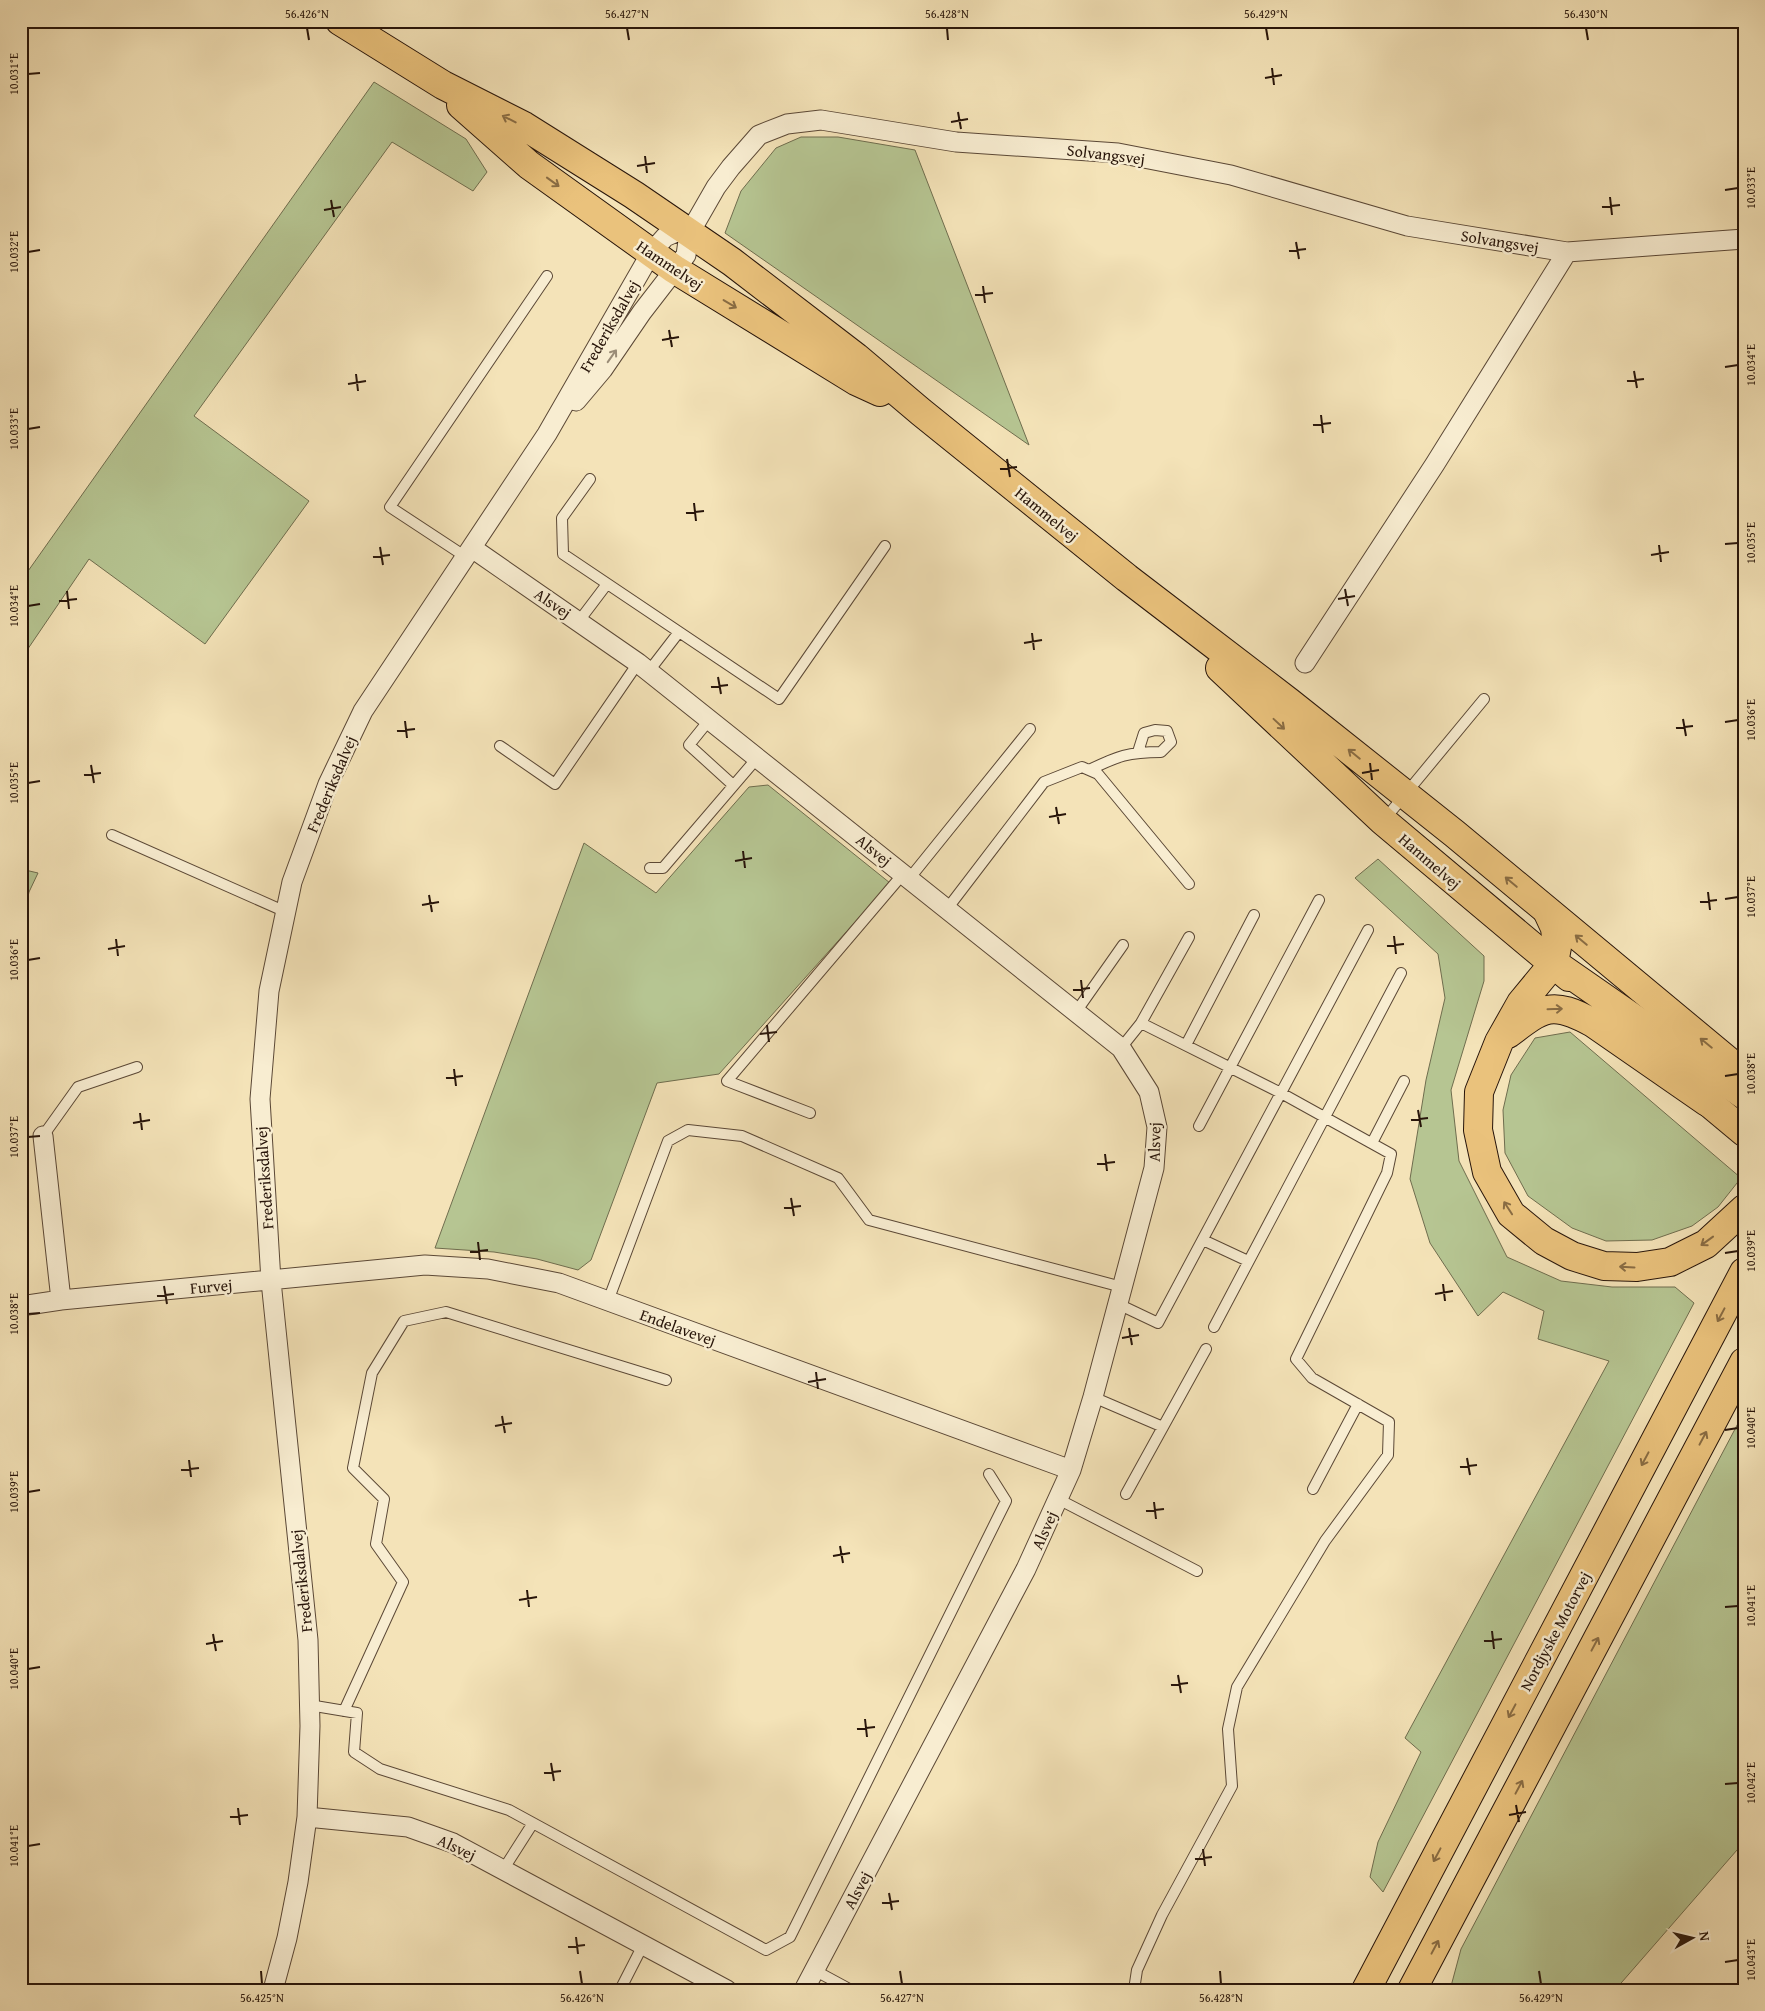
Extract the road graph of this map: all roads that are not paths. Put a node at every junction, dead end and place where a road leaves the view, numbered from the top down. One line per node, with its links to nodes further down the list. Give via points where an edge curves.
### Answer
1 (340, 21): 2 (main road, Hammelvej)
2 (443, 85): 4 (main road, Hammelvej, one-way to 4, via 529,165); 4 (main road, Hammelvej, one-way to 2, via 634,194 524,126)
3 (1744, 239): 5 (street, Solvangsvej)
4 (675, 246): 5 (street, Solvangsvej, via 759,135 787,124 820,120 956,142 1118,153 1231,175 1407,226); 7 (main road, Hammelvej, one-way to 7, via 856,381); 7 (main road, Hammelvej, via 732,262 856,357); 8 (street, Frederiksdalvej); 8 (street, Frederiksdalvej, one-way to 4, via 603,369)
5 (1567, 252): 16 (street, Solvangsvej, via 1435,464)
6 (547, 276): 11 (lane, via 390,507)
7 (921, 412): 12 (main road, Hammelvej)
8 (547, 434): 11 (street, Frederiksdalvej)
9 (590, 479): 13 (lane, via 562,518 563,554)
10 (886, 546): 15 (lane, via 779,698)
11 (469, 552): 14 (street, Alsvej); 34 (street, Frederiksdalvej, via 363,711 328,784 292,882)
12 (1127, 578): 26 (main road, Hammelvej, one-way to 12); 27 (main road, Hammelvej, one-way to 27)
13 (607, 584): 14 (lane); 15 (lane)
14 (579, 622): 17 (street, Alsvej)
15 (679, 632): 17 (lane)
16 (1305, 663)
17 (643, 667): 19 (street, Alsvej); 21 (lane, via 555,784)
18 (1484, 699): 26 (lane)
19 (710, 719): 23 (street, Alsvej); 25 (lane, via 689,745)
20 (1030, 729): 30 (lane)
21 (500, 746)
22 (1138, 752): 24 (lane, via 1118,756)
23 (758, 757): 25 (lane); 30 (street, Alsvej)
24 (1089, 770): 31 (lane, via 1098,774); 33 (lane, via 1082,767 1044,782)
25 (733, 785): 29 (lane, via 663,868)
26 (1406, 795): 27 (lane); 35 (main road, Hammelvej, one-way to 26)
27 (1383, 821): 40 (main road, Hammelvej)
28 (112, 835): 34 (lane)
29 (650, 868)
30 (906, 876): 33 (street, Alsvej); 54 (lane, via 727,1081)
31 (1189, 884)
32 (1319, 900): 48 (lane)
33 (947, 909): 42 (street, Alsvej)
34 (286, 912): 64 (street, Frederiksdalvej, via 269,991 260,1099)
35 (1548, 913): 40 (main road, via 1555,928 1557,947); 49 (main road, Hammelvej, one-way to 35)
36 (1254, 915): 45 (lane)
37 (1368, 930): 51 (lane)
38 (1189, 937): 43 (lane)
39 (1122, 945): 42 (lane)
40 (1554, 963): 44 (main road, via 1521,1003); 52 (main road); 53 (main road, Hammelvej)
41 (1401, 973): 55 (lane)
42 (1076, 1012): 46 (street, Alsvej)
43 (1141, 1023): 45 (lane); 46 (lane)
44 (1499, 1042): 53 (main road, one-way to 53, via 1532,1015 1560,1008 1574,1012); 60 (main road, one-way to 44, via 1706,1244 1670,1262 1638,1267 1604,1266 1572,1256 1544,1241 1511,1214 1487,1172 1478,1130 1480,1092)
45 (1186, 1046): 48 (lane)
46 (1121, 1048): 65 (street, Alsvej, via 1149,1092 1157,1126 1154,1168)
47 (137, 1067): 58 (lane, via 78,1087)
48 (1230, 1068): 51 (lane); 56 (lane)
49 (1744, 1074)
50 (1404, 1081): 59 (lane)
51 (1281, 1093): 55 (lane); 61 (lane)
52 (1744, 1095)
53 (1707, 1102): 57 (main road, Hammelvej)
54 (810, 1113)
55 (1325, 1117): 59 (lane); 62 (lane)
56 (1199, 1126)
57 (1744, 1132)
58 (43, 1136): 66 (street)
59 (1372, 1143): 74 (lane, via 1391,1154 1387,1173 1296,1359 1312,1378)
60 (1742, 1212)
61 (1203, 1240): 62 (lane); 65 (lane, via 1158,1323)
62 (1248, 1261): 69 (lane)
63 (1744, 1272): 95 (main road, Nordjyske Motorvej, one-way to 95)
64 (271, 1281): 66 (street, Furvej); 67 (street, Endelavevej, via 434,1265 488,1269 559,1283); 82 (street, Frederiksdalvej, via 308,1640)
65 (1120, 1295): 67 (lane, via 869,1220 838,1178 742,1136 688,1130 668,1142); 73 (street, Alsvej)
66 (61, 1300): 68 (street, Furvej)
67 (608, 1301): 76 (street, Endelavevej)
68 (21, 1306)
69 (1214, 1327)
70 (1206, 1349): 75 (lane)
71 (1744, 1362): 96 (main road, one-way to 71)
72 (666, 1380): 83 (lane, via 446,1312 404,1321 372,1373 353,1468 384,1499 376,1544 403,1582)
73 (1093, 1397): 75 (lane); 76 (street, Alsvej)
74 (1358, 1404): 78 (lane); 94 (lane, via 1389,1422 1388,1455 1325,1541 1237,1687 1228,1729 1232,1786 1162,1915 1137,1970)
75 (1163, 1427): 79 (lane)
76 (1071, 1470): 80 (street, Alsvej)
77 (989, 1474): 85 (lane, via 1006,1501 790,1937 766,1950)
78 (1313, 1489)
79 (1126, 1494)
80 (1058, 1499): 81 (lane); 88 (street, Alsvej, via 1026,1570)
81 (1197, 1571)
82 (309, 1706): 83 (lane); 84 (street, Frederiksdalvej)
83 (344, 1711): 85 (lane, via 357,1713 354,1752 380,1769 509,1810)
84 (307, 1817): 86 (street, Alsvej, via 408,1827 453,1843); 89 (street, Frederiksdalvej, via 287,1938)
85 (533, 1823): 86 (lane)
86 (503, 1870): 87 (street, Alsvej)
87 (643, 1945): 90 (lane); 91 (street, Alsvej)
88 (814, 1970): 92 (street, Alsvej); 93 (lane)
89 (273, 1990)
90 (620, 1990)
91 (727, 1990)
92 (804, 1990)
93 (851, 1990)
94 (1134, 1990)
95 (1366, 1990)
96 (1412, 1990)

